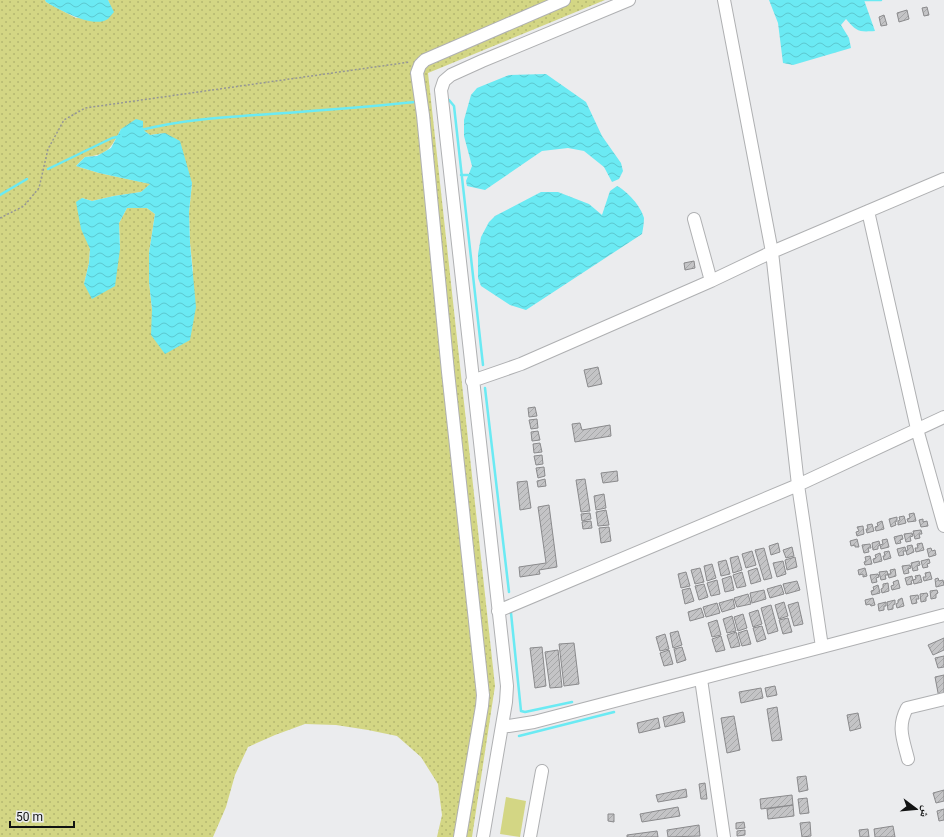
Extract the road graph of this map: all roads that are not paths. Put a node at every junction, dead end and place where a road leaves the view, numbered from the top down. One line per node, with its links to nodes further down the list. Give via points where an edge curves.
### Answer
1 (564, 0): 22 (lane, via 425,60 417,73 483,695)
2 (629, 0): 9 (lane, via 482,61 451,75 444,81 441,90)
3 (724, 0): 7 (lane)
4 (944, 179): 5 (lane)
5 (868, 211): 7 (lane); 11 (lane)
6 (694, 219): 8 (lane)
7 (772, 252): 8 (lane); 12 (lane)
8 (711, 282): 9 (lane, via 521,364)
9 (472, 381): 14 (lane)
10 (944, 417): 11 (lane)
11 (917, 429): 12 (lane); 13 (lane)
12 (798, 484): 14 (lane); 16 (lane)
13 (944, 526)
14 (498, 611): 19 (lane, via 507,686)
15 (944, 615): 16 (lane)
16 (822, 647): 17 (lane)
17 (701, 679): 19 (lane, via 534,722); 25 (lane)
18 (944, 699): 20 (lane, via 907,708 902,717 900,732)
19 (502, 727): 23 (lane)
20 (908, 759)
21 (542, 771): 24 (lane)
22 (460, 837)
23 (483, 837)
24 (530, 837)
25 (724, 837)

